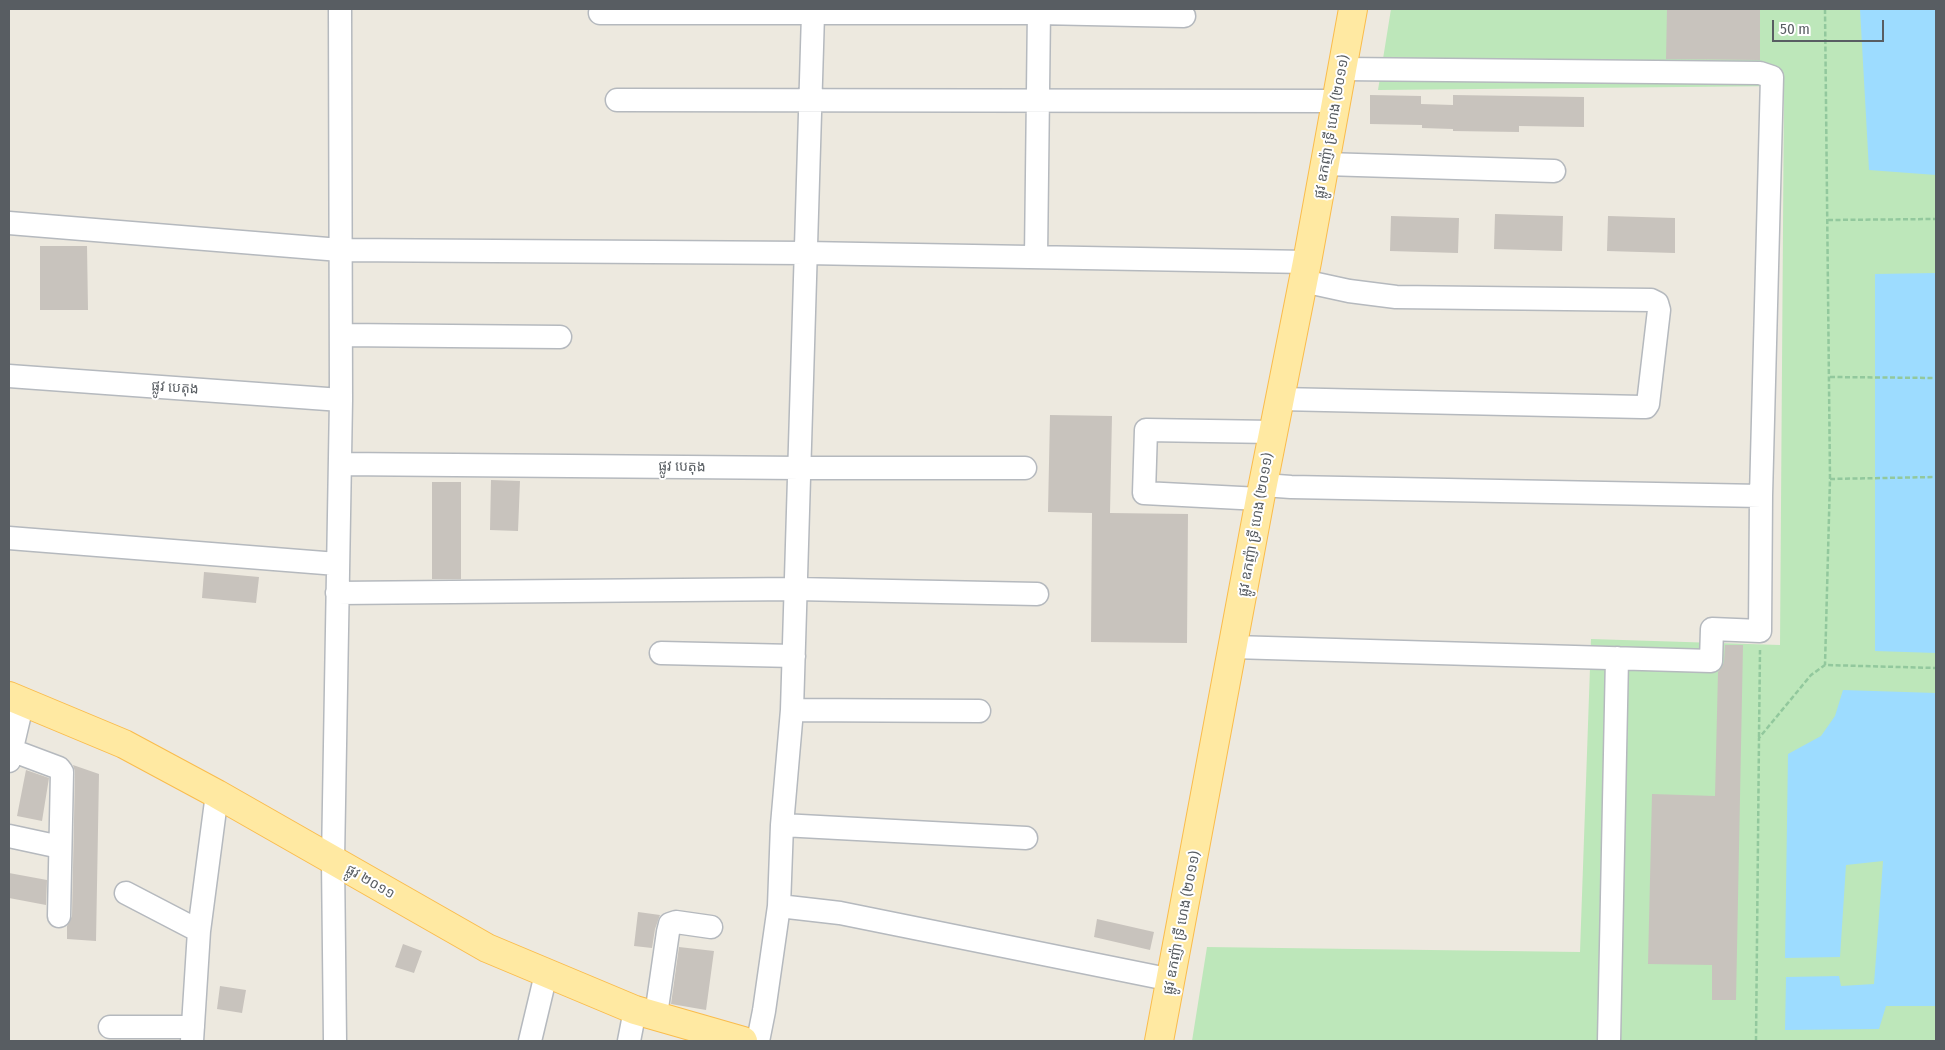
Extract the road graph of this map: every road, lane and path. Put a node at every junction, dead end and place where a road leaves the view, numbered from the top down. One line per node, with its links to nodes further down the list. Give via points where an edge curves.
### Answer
1 (340, 9): 18 (street)
2 (1353, 9): 8 (main road, ផ្លូវ ឧកញ៉ា ទ្រី ហេង (២០១១))
3 (1824, 9): 16 (path)
4 (1039, 11): 6 (street); 7 (street); 11 (street)
5 (600, 13): 6 (street)
6 (813, 14): 9 (street)
7 (1184, 16)
8 (1342, 69): 12 (main road, ផ្លូវ ឧកញ៉ា ទ្រី ហេង (២០១១)); 36 (street, via 1760,73 1772,77)
9 (810, 99): 10 (street); 11 (street); 19 (street)
10 (616, 100)
11 (1037, 102): 12 (street); 20 (street)
12 (1336, 102): 13 (main road, ផ្លូវ ឧកញ៉ា ទ្រី ហេង (២០១១))
13 (1325, 164): 14 (street); 21 (main road, ផ្លូវ ឧកញ៉ា ទ្រី ហេង (២០១១))
14 (1554, 170)
15 (1936, 219): 16 (path)
16 (1828, 220): 25 (path)
17 (9, 223): 18 (street)
18 (340, 250): 19 (street); 22 (street)
19 (806, 253): 20 (street); 31 (street)
20 (1036, 257): 21 (street)
21 (1305, 271): 27 (main road, ផ្លូវ ឧកញ៉ា ទ្រី ហេង (២០១១)); 27 (street, via 1349,291 1396,297 1651,300 1657,303 1659,310 1648,404 1642,408)
22 (341, 335): 23 (street); 28 (street)
23 (560, 337)
24 (9, 376): 28 (street, ផ្លូវ បេតុង)
25 (1830, 377): 26 (path); 34 (path)
26 (1936, 378)
27 (1280, 399): 29 (main road, ផ្លូវ ឧកញ៉ា ទ្រី ហេង (២០១១))
28 (341, 400): 30 (street)
29 (1273, 432): 35 (main road, ផ្លូវ ឧកញ៉ា ទ្រី ហេង (២០១១)); 35 (street, via 1146,430 1144,493 1229,497)
30 (340, 464): 31 (street, ផ្លូវ បេតុង); 38 (street)
31 (800, 468): 32 (street, ផ្លូវ បេតុង); 39 (street)
32 (1025, 468)
33 (1936, 477): 34 (path)
34 (1830, 479): 47 (path)
35 (1261, 492): 36 (street, via 1291,487); 43 (main road, ផ្លូវ ឧកញ៉ា ទ្រី ហេង (២០១១))
36 (1761, 496): 42 (street)
37 (9, 538): 38 (street)
38 (337, 564): 40 (street)
39 (796, 589): 40 (street); 41 (street); 45 (street)
40 (337, 593): 59 (street)
41 (1038, 594)
42 (1760, 631): 46 (street, via 1712,629 1711,661); 52 (path)
43 (1234, 646): 46 (street); 66 (main road, ផ្លូវ ឧកញ៉ា ទ្រី ហេង (២០១១))
44 (662, 652): 45 (street)
45 (794, 656): 50 (street)
46 (1617, 658): 76 (street)
47 (1825, 665): 48 (path); 52 (path, via 1811,675)
48 (1936, 668)
49 (16, 699): 53 (street); 54 (main road, ផ្លូវ ២០១១, via 124,744)
50 (792, 710): 51 (street); 55 (street)
51 (979, 711)
52 (1759, 738): 77 (path)
53 (10, 756): 58 (street, via 61,769)
54 (217, 794): 59 (main road, ផ្លូវ ២០១១); 64 (street)
55 (782, 824): 57 (street); 61 (street)
56 (9, 836): 58 (street)
57 (1026, 838)
58 (60, 846): 62 (street)
59 (333, 860): 65 (main road, ផ្លូវ ២០១១, via 487,948); 70 (street)
60 (126, 892): 64 (street)
61 (778, 906): 66 (street, via 840,913); 74 (street)
62 (59, 916)
63 (711, 927): 67 (street, via 670,924)
64 (199, 931): 69 (street)
65 (546, 974): 67 (main road, ផ្លូវ ២០១១); 71 (street)
66 (1172, 980): 75 (main road, ផ្លូវ ឧកញ៉ា ទ្រី ហេង (២០១១))
67 (646, 1012): 72 (street); 73 (main road, ផ្លូវ ២០១១)
68 (110, 1027): 69 (street)
69 (192, 1034)
70 (335, 1041)
71 (530, 1041)
72 (629, 1041)
73 (743, 1041)
74 (758, 1041)
75 (1160, 1041)
76 (1609, 1041)
77 (1756, 1041)

